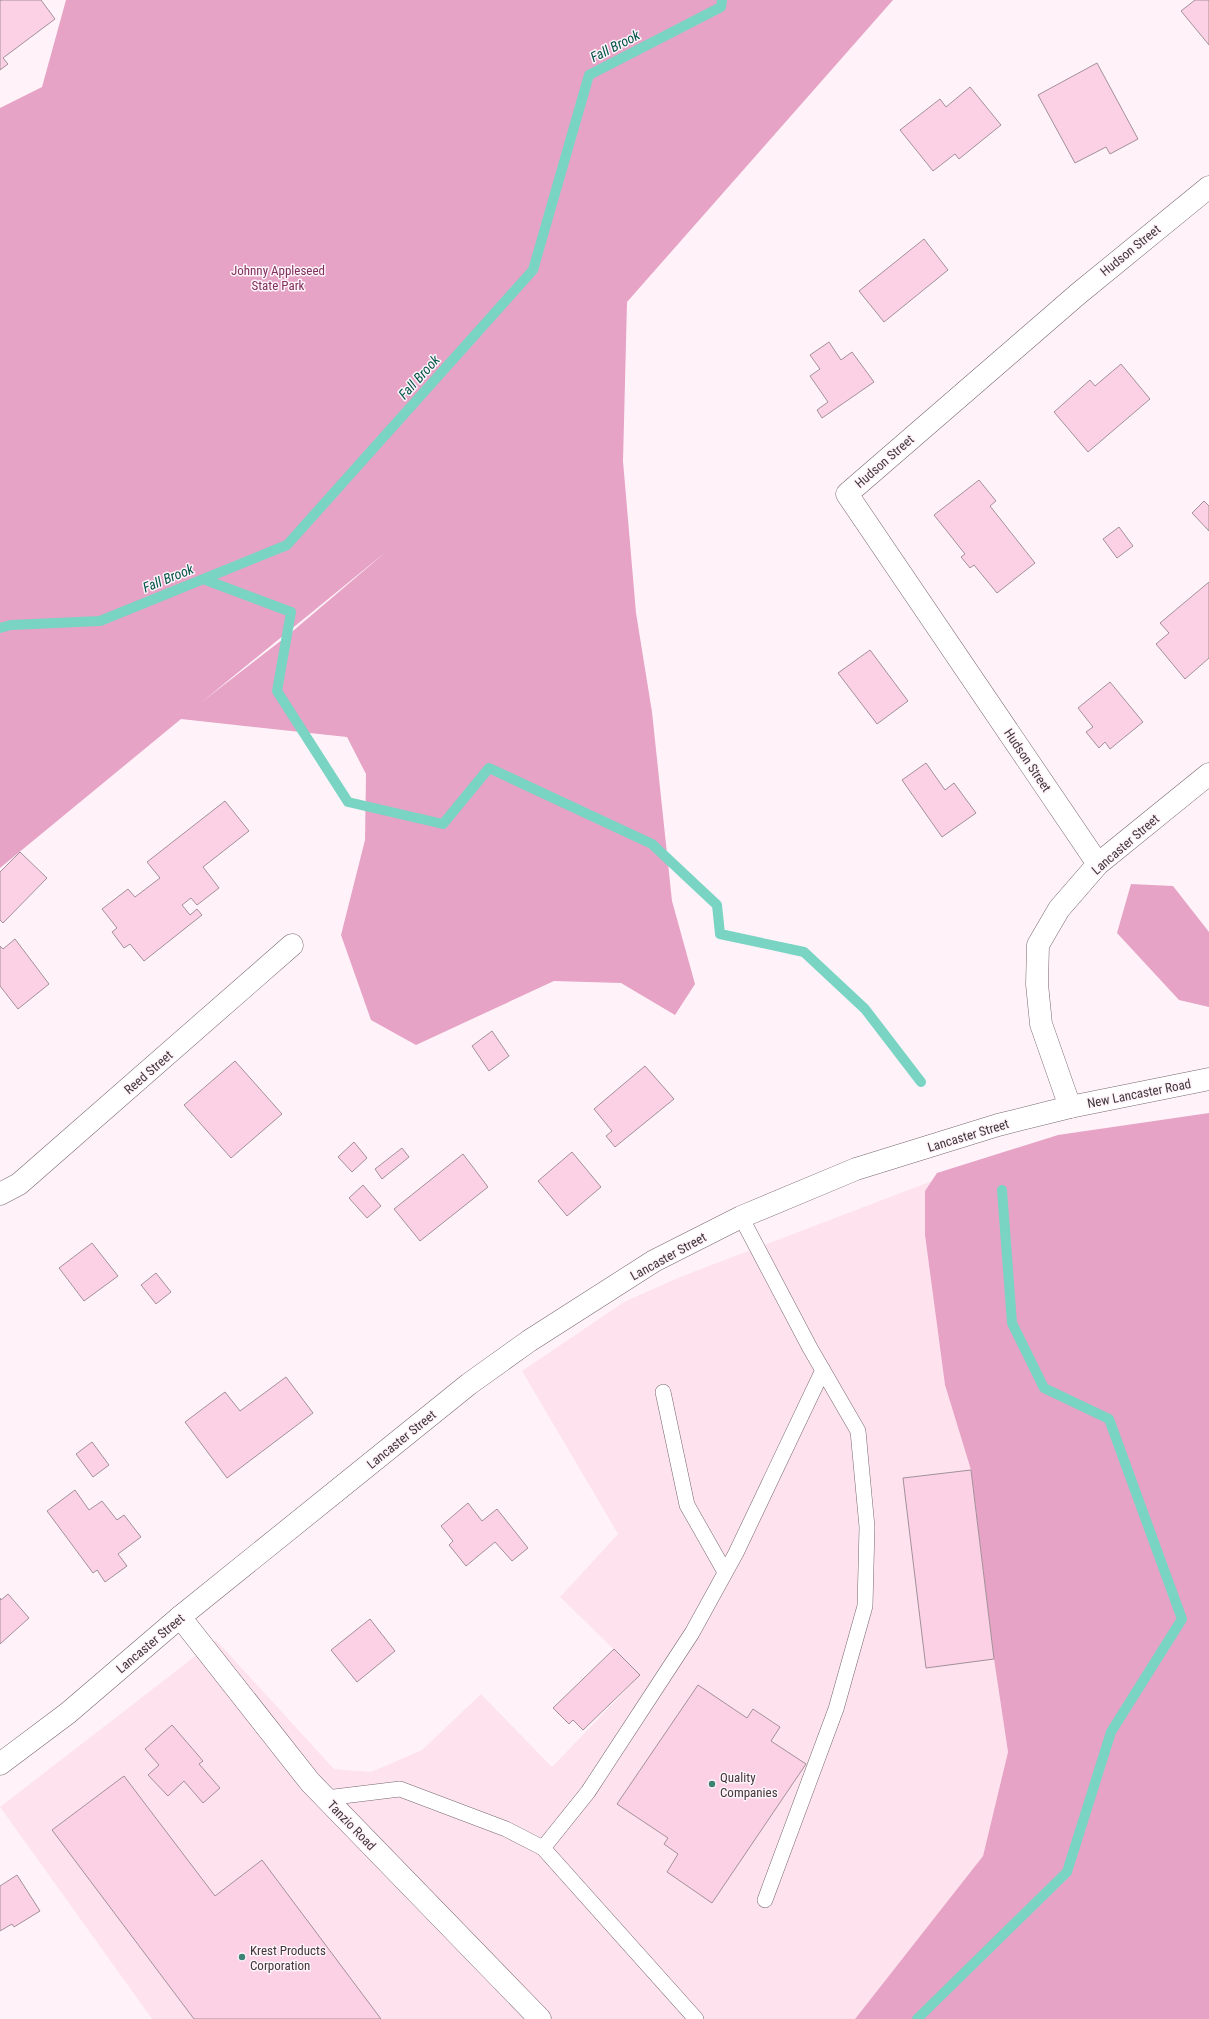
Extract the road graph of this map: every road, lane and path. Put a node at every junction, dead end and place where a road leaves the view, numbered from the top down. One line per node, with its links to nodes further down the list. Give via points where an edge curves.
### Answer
1 (1209, 186): 3 (street, Hudson Street, via 1078,294 847,494)
2 (1209, 774): 3 (street, Lancaster Street)
3 (1098, 864): 6 (street, Lancaster Street, via 1059,909 1038,945 1037,984 1041,1024)
4 (292, 945): 7 (street, Reed Street, via 19,1184)
5 (1209, 1079): 6 (street, New Lancaster Road)
6 (1070, 1106): 8 (street, Lancaster Street, via 998,1125 856,1169)
7 (0, 1194)
8 (741, 1217): 9 (lane); 12 (street, Lancaster Street, via 654,1261 511,1354 469,1384)
9 (823, 1370): 11 (lane); 16 (lane, via 858,1431 867,1528 865,1606 836,1708)
10 (663, 1392): 11 (lane, via 687,1505)
11 (725, 1572): 15 (lane, via 692,1633 588,1792)
12 (180, 1617): 13 (street, Lancaster Street, via 68,1713); 14 (street, Tanzio Road, via 310,1782)
13 (0, 1764)
14 (326, 1798): 15 (lane, via 400,1789 506,1829); 17 (street, Tanzio Road)
15 (543, 1848): 18 (lane)
16 (765, 1900)
17 (540, 2019)
18 (696, 2019)

